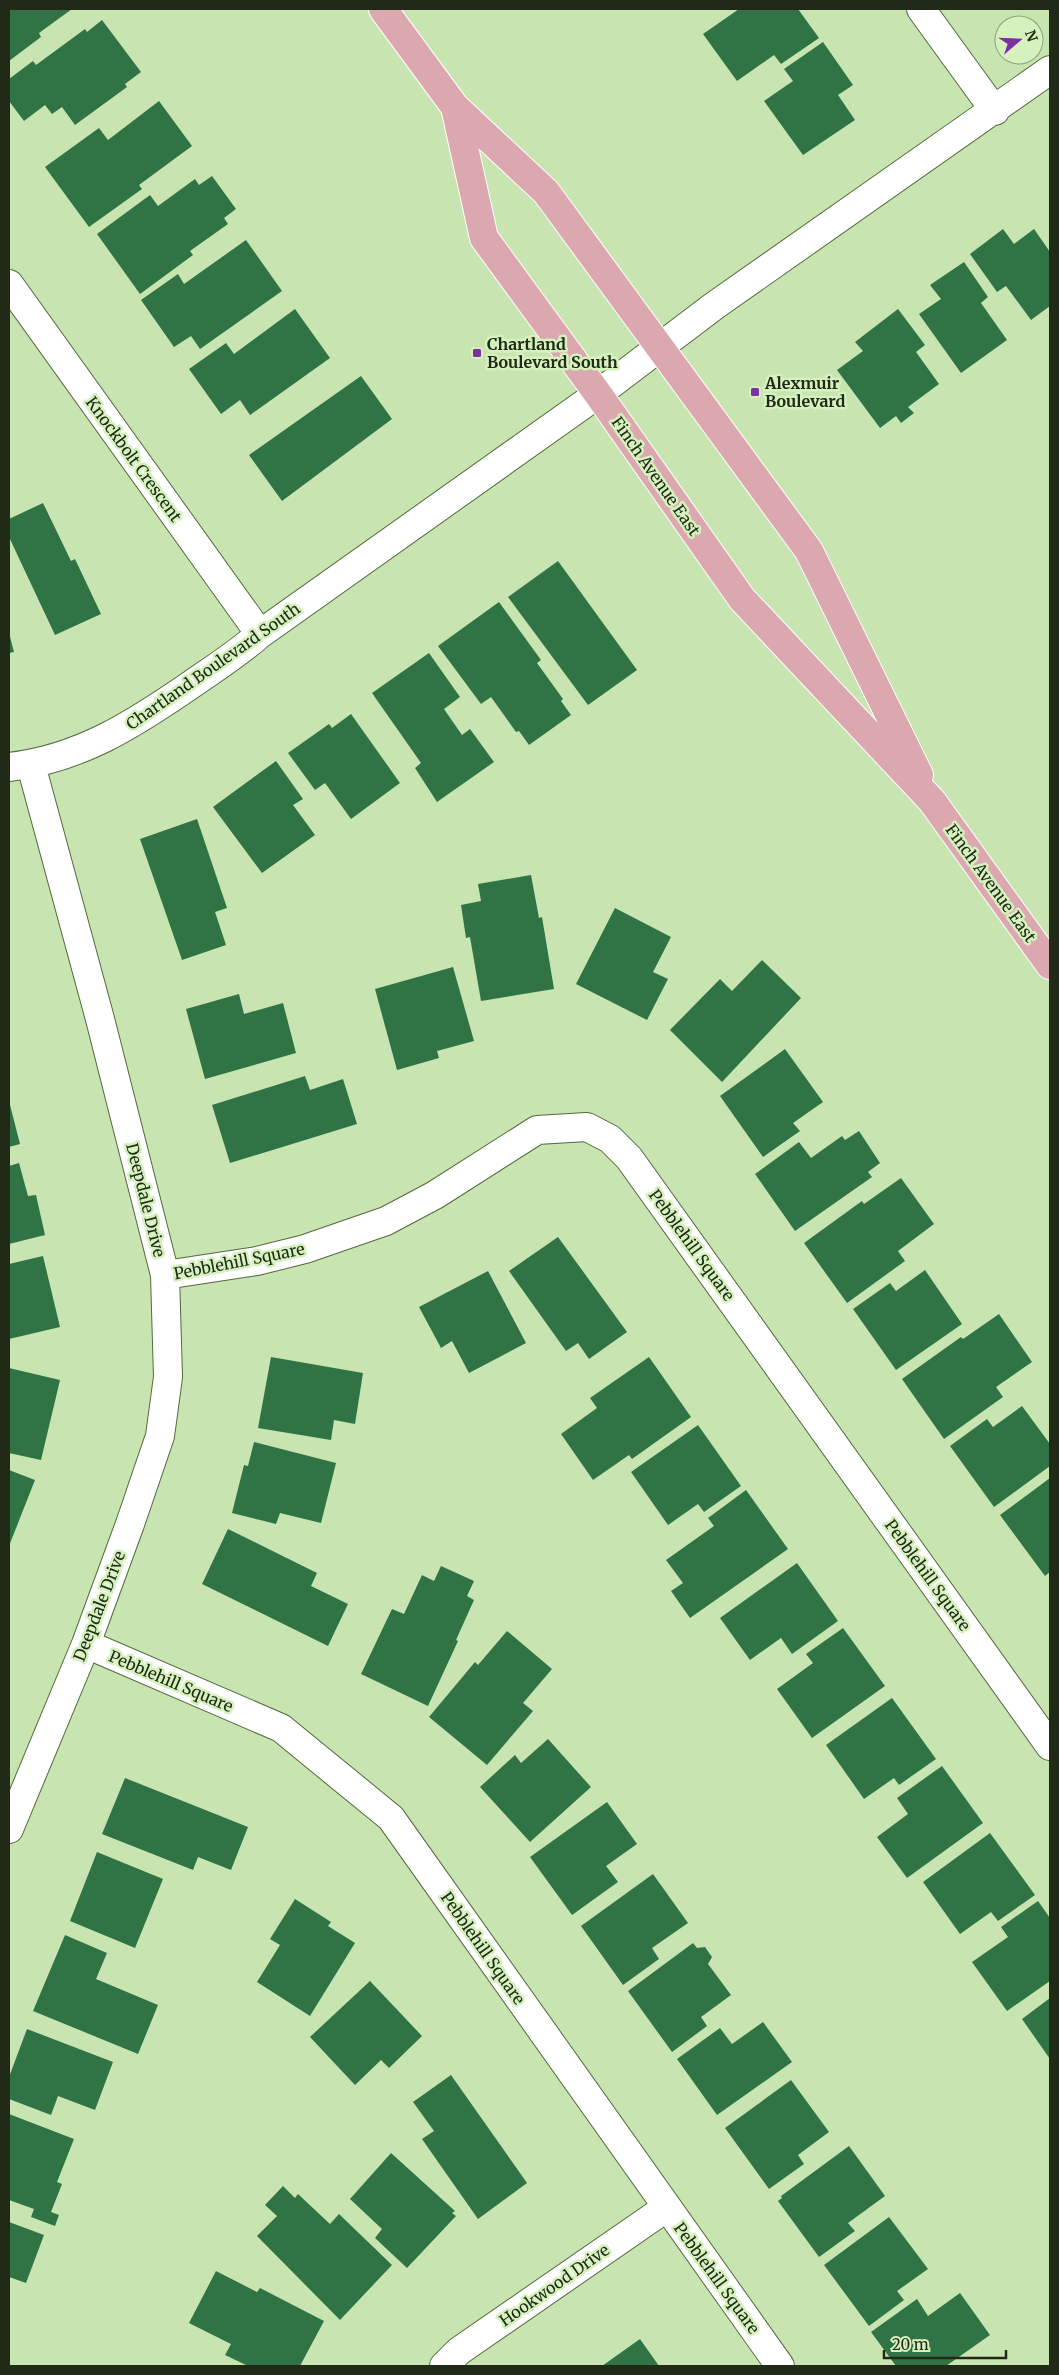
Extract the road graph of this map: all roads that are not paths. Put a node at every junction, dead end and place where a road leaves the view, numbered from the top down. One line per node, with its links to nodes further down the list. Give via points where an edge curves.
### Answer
1 (383, 9): 4 (main road, Finch Avenue East)
2 (921, 9): 5 (street)
3 (1050, 70): 5 (street)
4 (455, 107): 7 (main road, Finch Avenue East, via 546,192); 8 (main road, Finch Avenue East, via 484,238)
5 (994, 111): 7 (street, via 714,306)
6 (9, 284): 9 (street, Knockbolt Crescent)
7 (661, 348): 8 (street, Chartland Boulevard South); 11 (main road, Finch Avenue East, via 809,551)
8 (598, 394): 9 (street, Chartland Boulevard South); 11 (main road, Finch Avenue East, via 742,598)
9 (260, 634): 10 (street, Chartland Boulevard South, via 141,719 92,746)
10 (20, 766): 13 (street, Deepdale Drive, via 98,1010)
11 (932, 801): 12 (main road, Finch Avenue East)
12 (1050, 965)
13 (165, 1275): 14 (street, Deepdale Drive, via 168,1377 160,1436); 15 (street, Pebblehill Square, via 258,1261 305,1249 386,1221 435,1195 537,1130 588,1127 610,1138 629,1158)
14 (86, 1644): 16 (street, Deepdale Drive); 17 (street, Pebblehill Square, via 281,1728 391,1818)
15 (1050, 1746)
16 (9, 1829)
17 (666, 2208): 18 (street, Hookwood Drive, via 459,2350); 19 (street, Pebblehill Square)
18 (444, 2366)
19 (780, 2366)

